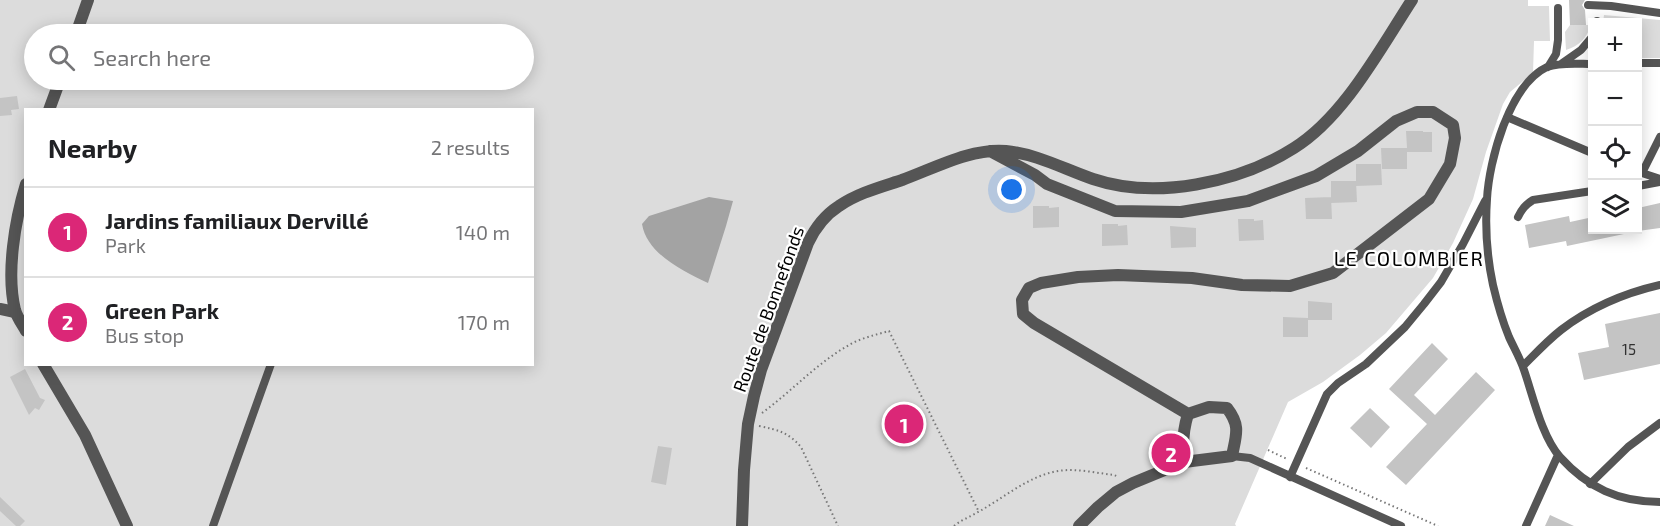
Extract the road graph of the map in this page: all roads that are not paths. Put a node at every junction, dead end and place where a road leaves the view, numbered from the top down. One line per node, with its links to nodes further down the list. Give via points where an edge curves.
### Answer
1 (88, 0): 6 (street)
2 (1412, 0): 17 (street, Route de Bonnefonds, via 1332,115 1294,148 1231,176 1197,184 1142,188 1094,179 1020,153)
3 (1588, 5): 5 (lane)
4 (1558, 8): 12 (lane, via 1556,54)
5 (1660, 13)
6 (80, 24)
7 (1588, 42): 10 (lane)
8 (1642, 63): 9 (lane)
9 (1660, 63)
10 (1560, 64): 11 (lane); 12 (lane)
11 (1588, 64)
12 (1548, 67): 15 (lane, via 1526,86)
13 (56, 90): 14 (street)
14 (50, 108)
15 (1507, 117): 18 (lane); 25 (lane)
16 (1660, 137): 19 (lane)
17 (990, 151): 34 (street, via 1047,184 1115,211 1181,212 1248,201 1316,176 1358,151 1396,121 1418,112 1432,112 1453,125 1450,164 1429,199 1333,273 1290,286 1118,275 1078,277 1029,288 1022,300 1023,314 1034,323); 44 (street, Route de Bonnefonds, via 857,196 839,206 815,229 754,396 748,423)
18 (1588, 151)
19 (1642, 168)
20 (1642, 173): 21 (lane)
21 (1660, 180): 22 (lane)
22 (1642, 185)
23 (24, 192): 29 (street, via 15,228)
24 (1588, 192): 26 (lane, via 1533,200)
25 (1487, 198): 33 (lane, via 1493,286); 39 (lane, via 1441,282 1424,304 1366,364 1327,394)
26 (1518, 217)
27 (1660, 285): 33 (lane, via 1623,296 1586,315 1561,330)
28 (0, 309): 29 (street)
29 (15, 312): 30 (street)
30 (24, 328)
31 (44, 366): 42 (street, via 85,435)
32 (270, 366): 43 (lane)
33 (1523, 366): 37 (lane, via 1546,434)
34 (1188, 414): 36 (street, via 1209,407 1227,408 1235,419); 38 (street, via 1183,430)
35 (1660, 423): 40 (lane)
36 (1232, 456): 38 (street); 39 (lane, via 1250,458)
37 (1558, 456): 40 (lane); 47 (lane)
38 (1184, 462): 45 (street, via 1116,492)
39 (1290, 477): 46 (lane)
40 (1590, 484): 41 (lane, via 1628,500)
41 (1660, 502)
42 (127, 526)
43 (213, 526)
44 (742, 526)
45 (1079, 526)
46 (1401, 526)
47 (1526, 526)

